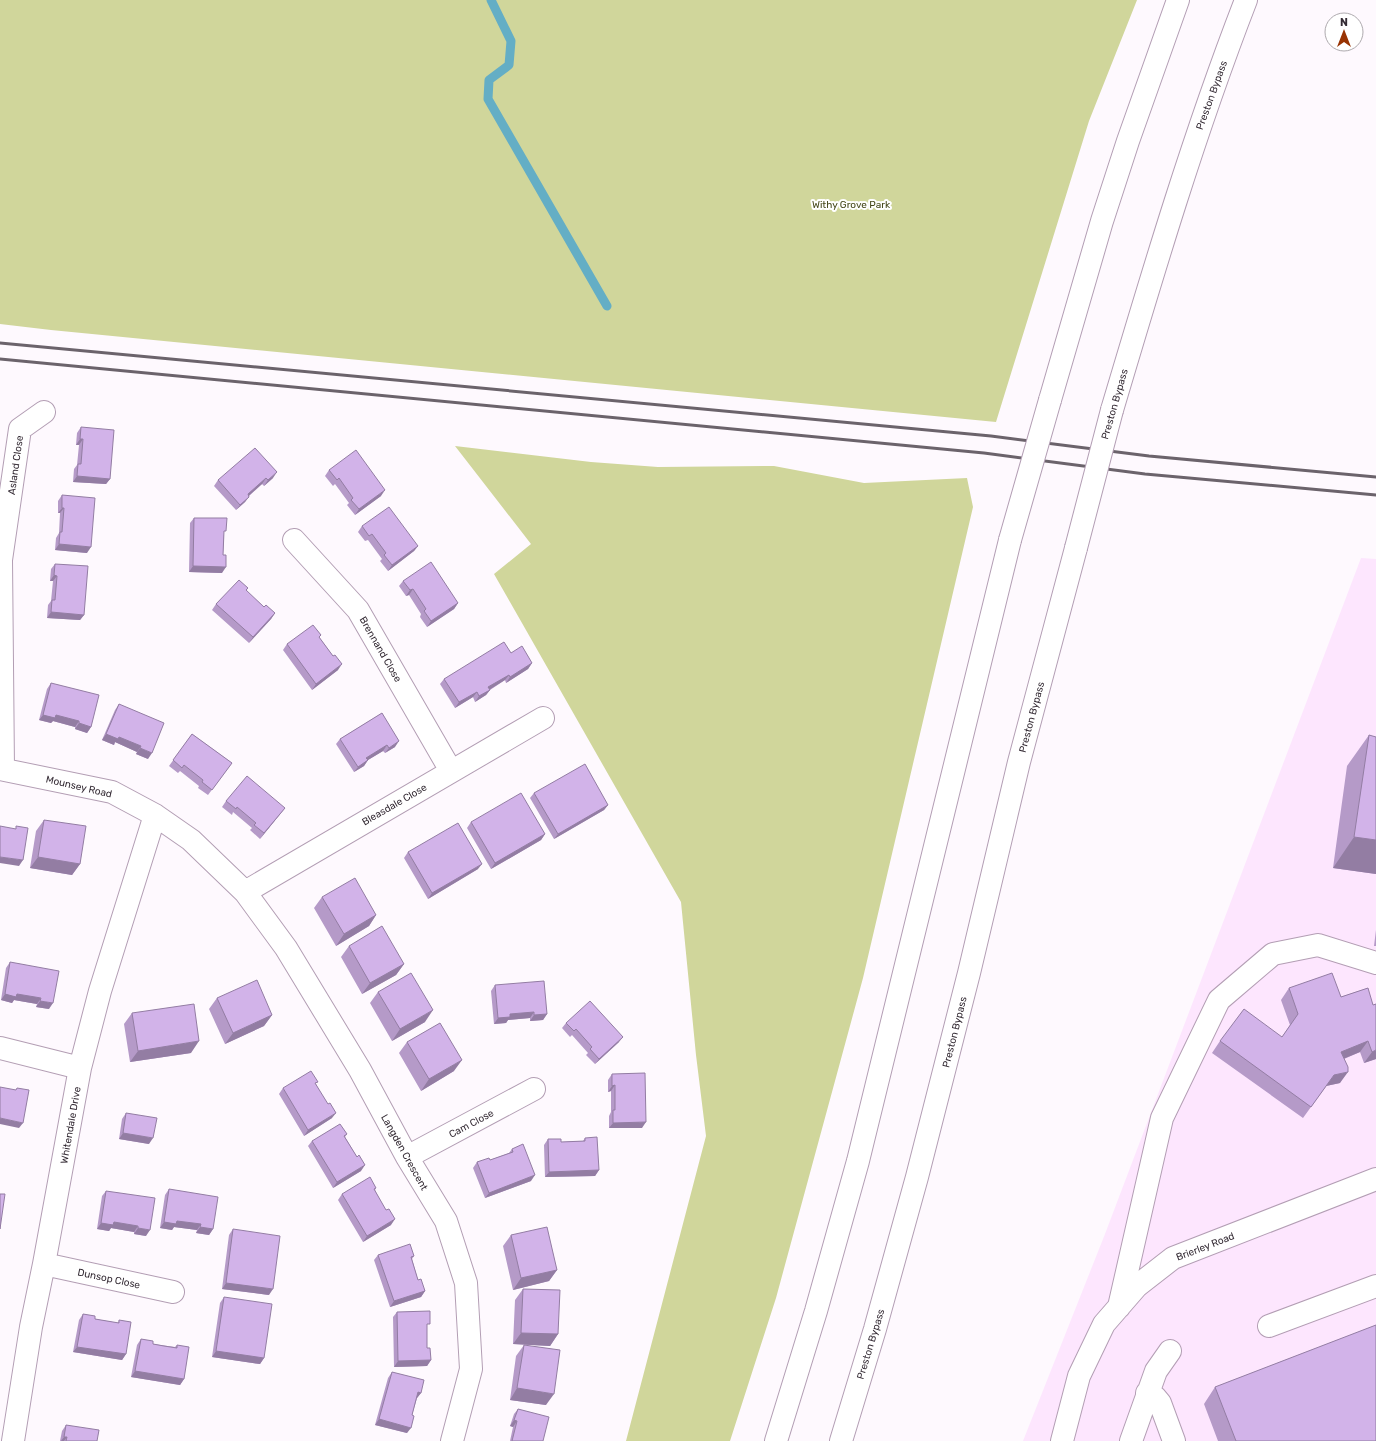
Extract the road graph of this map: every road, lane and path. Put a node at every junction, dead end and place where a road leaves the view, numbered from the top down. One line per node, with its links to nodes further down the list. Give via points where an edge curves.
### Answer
1 (1178, 0): 25 (main road, bridge, via 1102,221 1010,540 858,1161)
2 (1246, 0): 26 (main road, Preston Bypass, bridge, via 1197,135 1112,410 1018,762 969,973 917,1177)
3 (44, 412): 6 (main road, Asland Close, via 20,429 2,560)
4 (294, 540): 7 (main road, Brennand Close, via 358,610)
5 (543, 718): 7 (main road, Bleasdale Close)
6 (1, 769): 8 (main road, Mounsey Road, via 112,792)
7 (451, 771): 9 (main road, Bleasdale Close)
8 (155, 815): 9 (main road, Mounsey Road, via 191,840); 12 (main road, Whitendale Drive, via 100,991)
9 (244, 892): 14 (main road, Langden Crescent, via 286,948 360,1070)
10 (1376, 963): 19 (main road, via 1318,945 1274,954 1219,1000 1162,1118)
11 (0, 1048): 12 (main road)
12 (80, 1068): 16 (main road, Whitendale Drive)
13 (534, 1089): 14 (main road, Cam Close)
14 (407, 1156): 24 (main road, Langden Crescent, via 446,1221 466,1283 471,1368)
15 (1376, 1179): 19 (main road, Brierley Road, via 1173,1258 1137,1286)
16 (44, 1264): 18 (main road, Dunsop Close); 23 (main road, Whitendale Drive)
17 (1376, 1286): 20 (main road)
18 (173, 1292)
19 (1119, 1307): 27 (main road, Brierley Road, via 1104,1324 1079,1376)
20 (1269, 1326)
21 (1170, 1352): 22 (main road, via 1156,1371)
22 (1147, 1393): 28 (main road); 29 (main road, via 1160,1403)
23 (13, 1441)
24 (452, 1441)
25 (776, 1441)
26 (840, 1441)
27 (1062, 1441)
28 (1131, 1441)
29 (1174, 1441)

